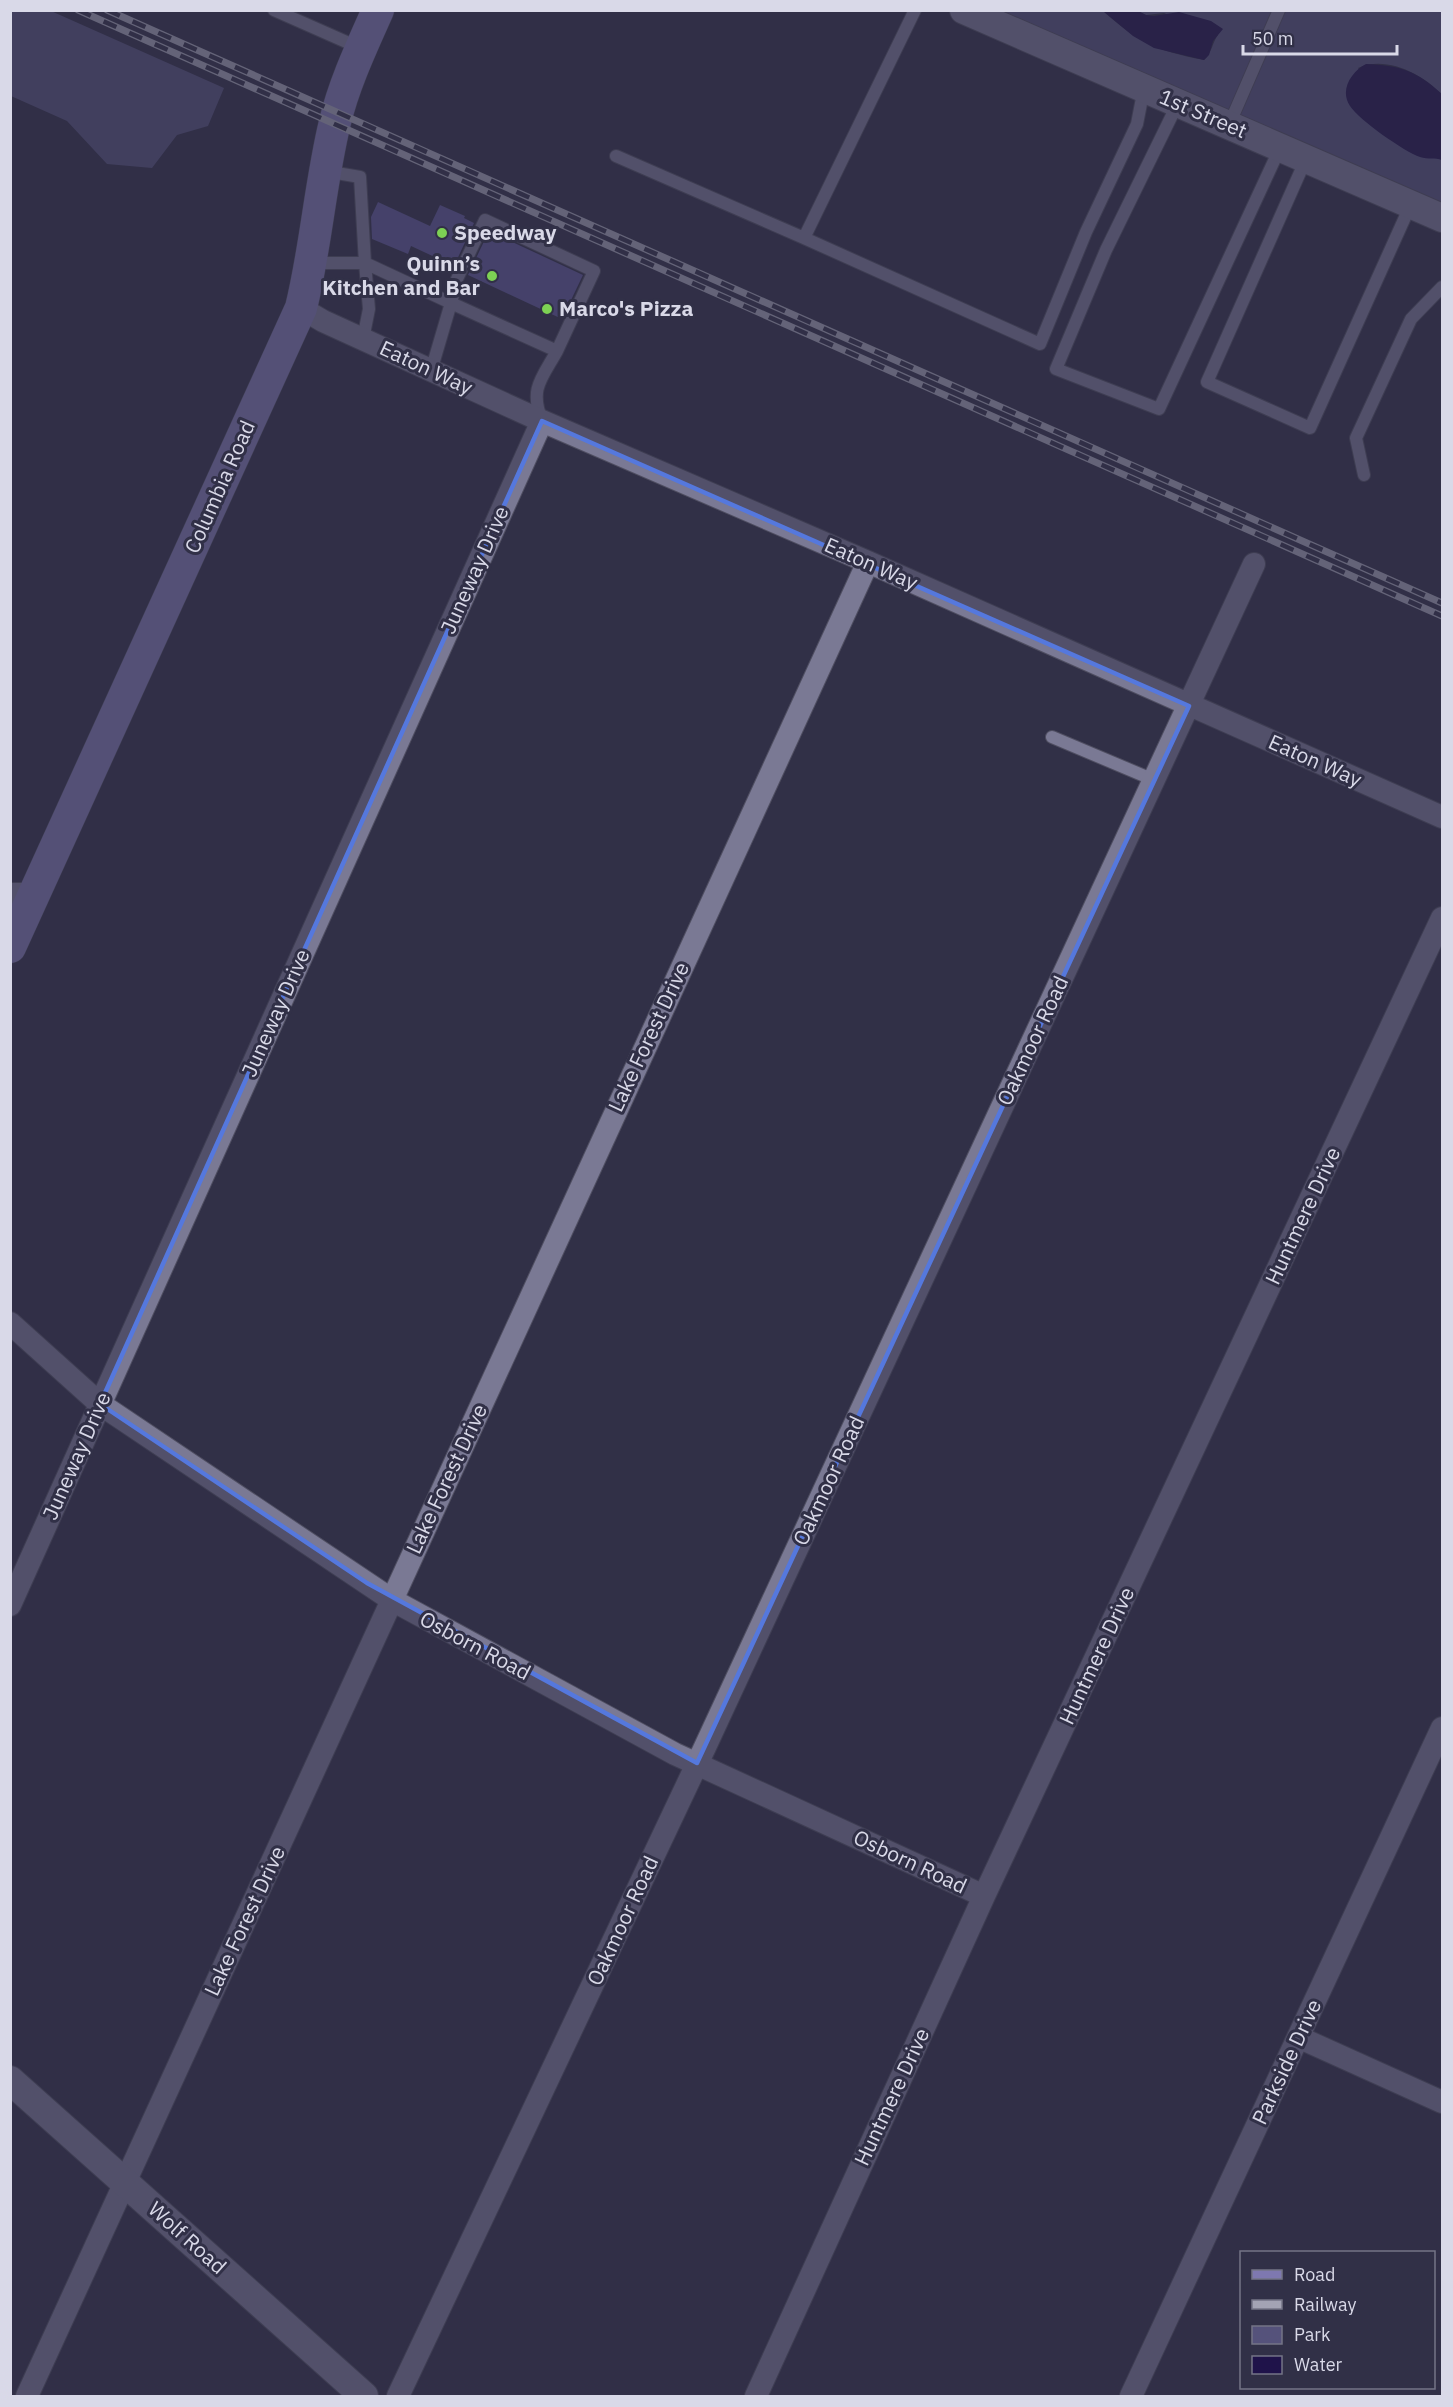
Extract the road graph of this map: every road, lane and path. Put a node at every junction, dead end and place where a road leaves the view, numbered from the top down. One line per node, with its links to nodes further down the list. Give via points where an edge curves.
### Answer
1 (274, 10): 6 (lane)
2 (378, 10): 6 (main road, Columbia Road)
3 (915, 10): 16 (lane)
4 (964, 10): 7 (street, 1st Street)
5 (1279, 10): 9 (lane)
6 (361, 49): 13 (main road, Columbia Road, via 338,112)
7 (1144, 88): 8 (street, 1st Street); 16 (lane, via 1137,124 1086,232 1040,344)
8 (1178, 103): 9 (street, 1st Street); 10 (lane, via 1106,250 1056,369 1159,410)
9 (1229, 125): 10 (street, 1st Street)
10 (1280, 147): 12 (street, 1st Street)
11 (616, 156): 16 (lane)
12 (1306, 159): 14 (street, 1st Street); 14 (lane, via 1207,382 1310,428)
13 (326, 171): 17 (main road, Columbia Road); 18 (lane, via 360,177)
14 (1412, 204): 15 (street, 1st Street)
15 (1443, 218)
16 (804, 238)
17 (312, 263): 18 (lane); 21 (main road, Columbia Road)
18 (364, 263): 20 (lane); 22 (lane, via 369,309)
19 (1443, 287): 26 (lane, via 1411,319 1356,438)
20 (451, 303): 23 (lane); 23 (lane, via 457,279 485,220 594,271); 24 (lane)
21 (301, 308): 22 (street, Eaton Way); 33 (main road, Columbia Road)
22 (363, 339): 24 (street, Eaton Way)
23 (557, 351): 25 (lane, via 536,391 535,404)
24 (431, 371): 25 (street, Eaton Way)
25 (542, 421): 27 (street, Eaton Way); 37 (street, Juneway Drive)
26 (1364, 475)
27 (868, 562): 29 (street, Eaton Way); 38 (street, Lake Forest Drive)
28 (1254, 564): 29 (street, Oakmoor Road)
29 (1189, 706): 31 (street, Oakmoor Road); 32 (street, Eaton Way)
30 (1052, 737): 31 (lane)
31 (1154, 780): 41 (street, Oakmoor Road)
32 (1443, 817)
33 (22, 894): 35 (main road, Columbia Road)
34 (1443, 918): 42 (street, Huntmere Drive)
35 (10, 947)
36 (10, 1323): 37 (street, Osborn Road)
37 (100, 1404): 38 (street, Osborn Road); 39 (street, Juneway Drive)
38 (392, 1600): 41 (street, Osborn Road); 46 (street, Lake Forest Drive)
39 (10, 1605)
40 (1443, 1728): 43 (street, Parkside Drive)
41 (697, 1763): 42 (street, Osborn Road); 49 (street, Oakmoor Road)
42 (984, 1896): 50 (street, Huntmere Drive)
43 (1298, 2037): 45 (street); 51 (street, Parkside Drive)
44 (10, 2080): 46 (street, Wolf Road)
45 (1443, 2103)
46 (126, 2183): 47 (street, Lake Forest Drive); 48 (street, Wolf Road)
47 (27, 2397)
48 (364, 2397)
49 (398, 2397)
50 (756, 2397)
51 (1131, 2397)

